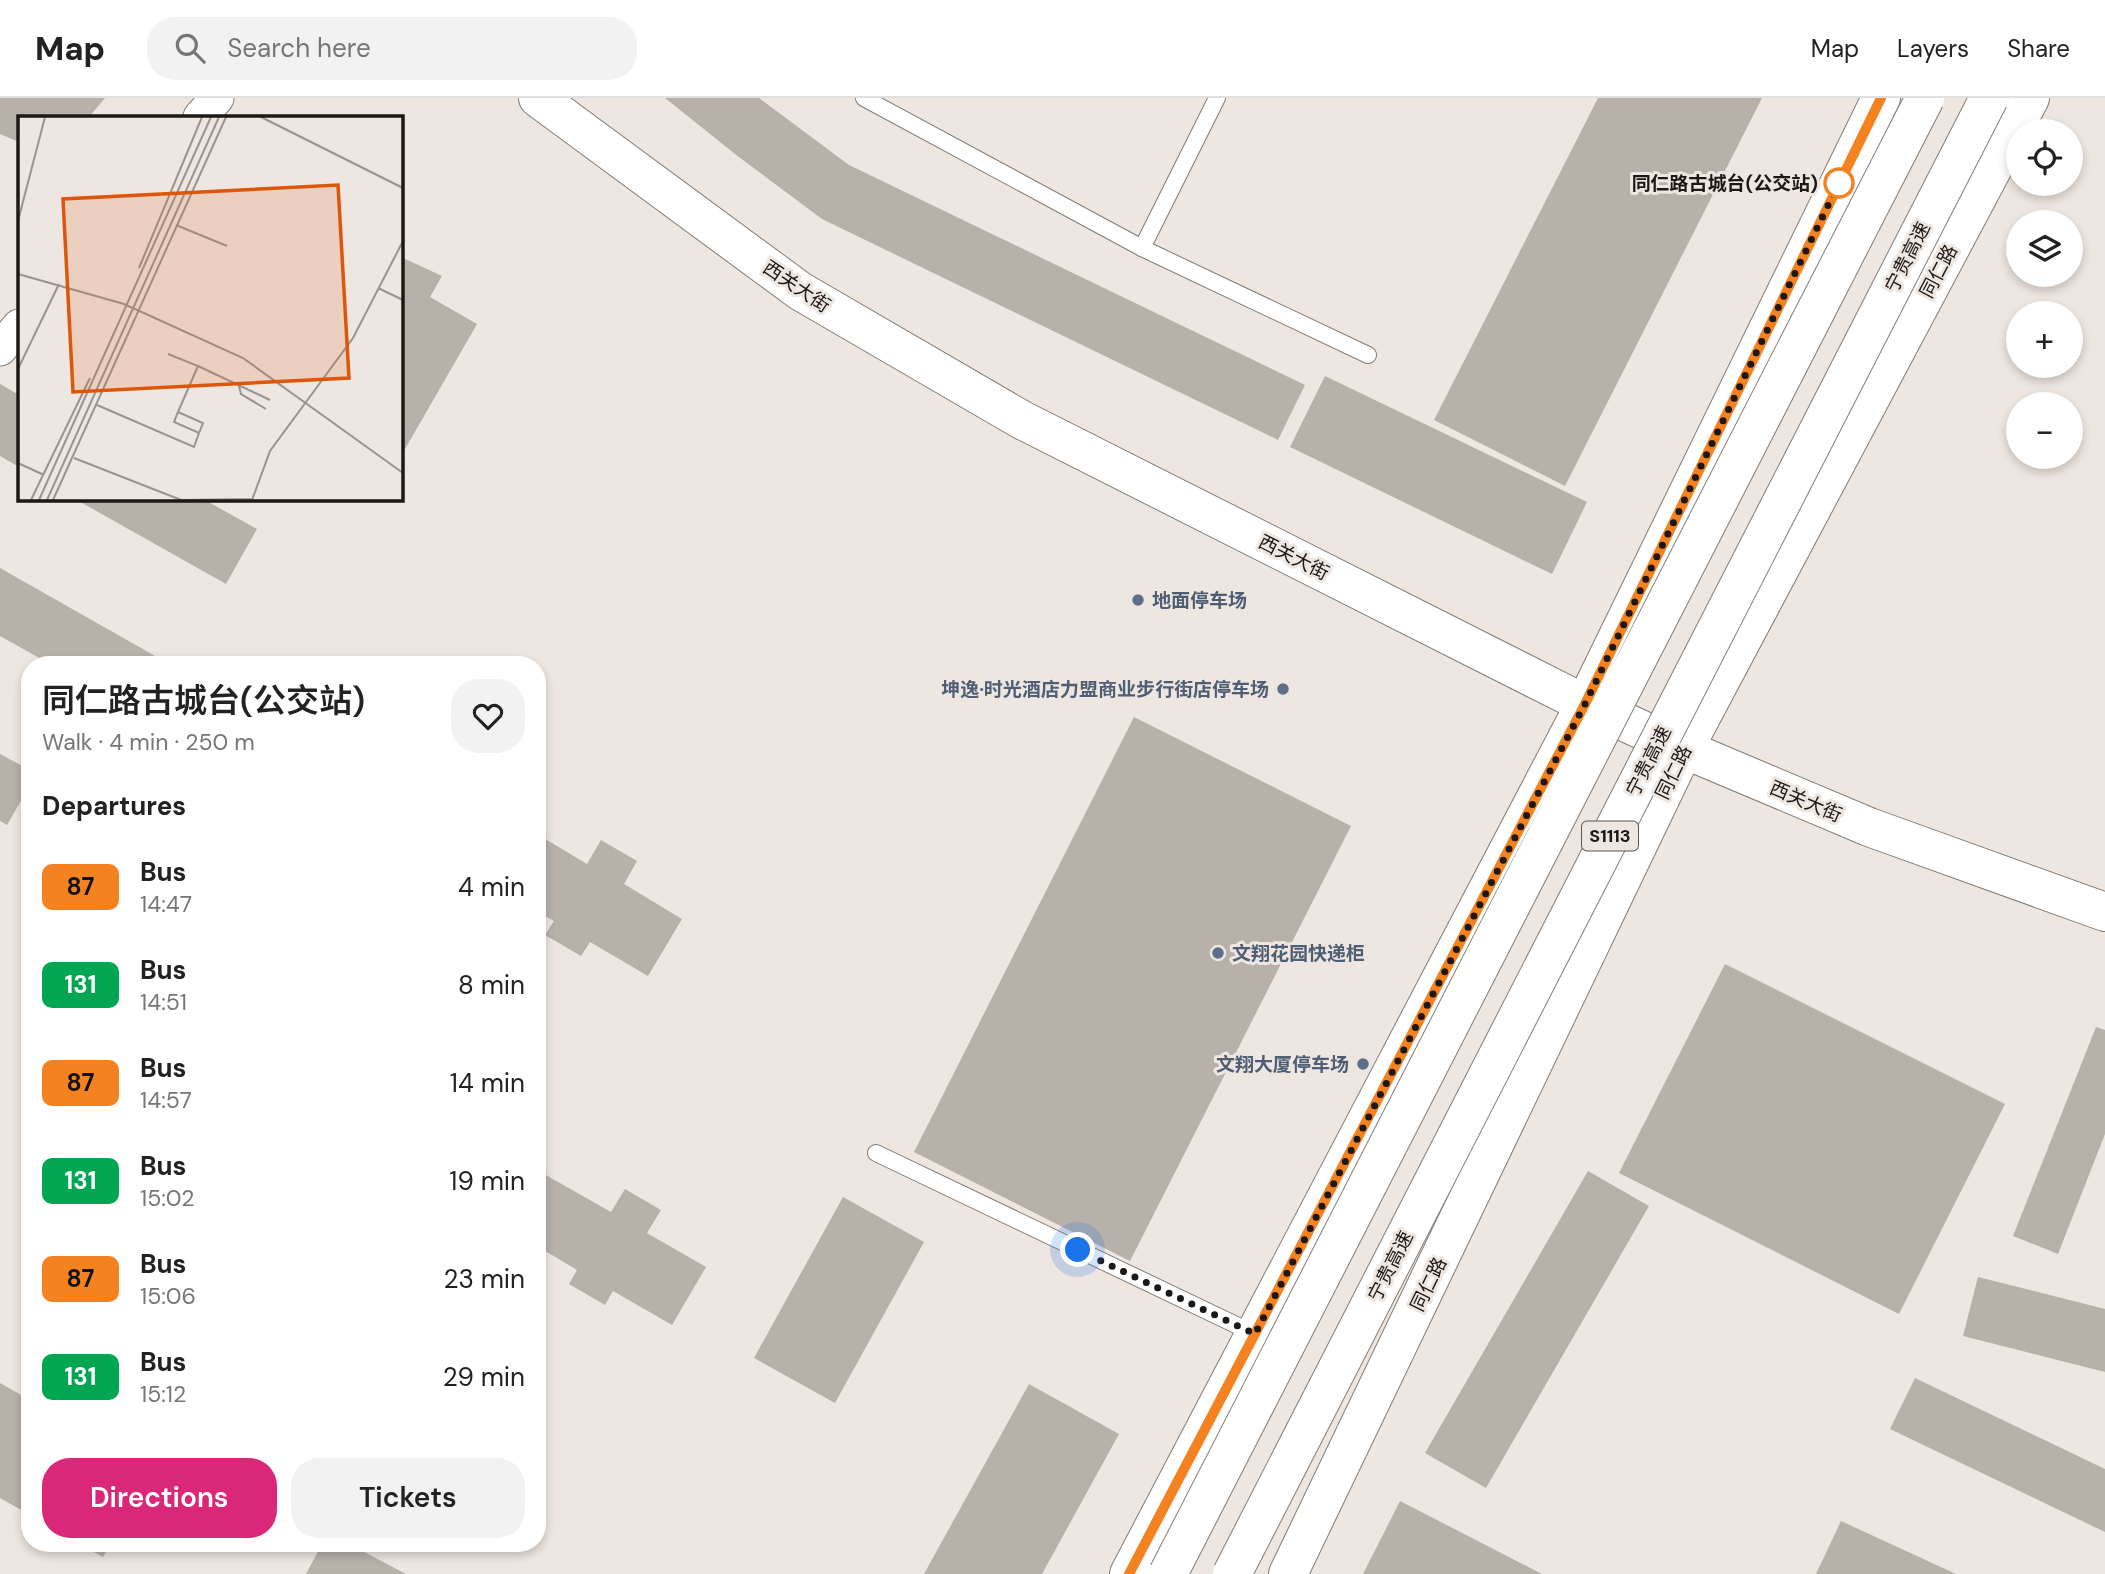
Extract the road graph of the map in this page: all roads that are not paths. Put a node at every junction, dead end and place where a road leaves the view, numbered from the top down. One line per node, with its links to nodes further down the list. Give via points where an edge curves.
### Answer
1 (217, 98): 9 (street)
2 (538, 98): 14 (main road, 西关大街, via 800,291 987,400)
3 (864, 98): 10 (lane)
4 (1217, 98): 10 (lane)
5 (1881, 98): 14 (main road)
6 (1925, 98): 20 (main road, S1113, bridge)
7 (1989, 98): 21 (main road, 宁贵高速 / S1113, bridge)
8 (2030, 98): 15 (main road, 同仁路)
9 (201, 116)
10 (1142, 248): 13 (lane)
11 (18, 327): 12 (street)
12 (0, 349)
13 (1368, 355)
14 (1585, 704): 15 (main road, 西关大街); 18 (main road)
15 (1684, 749): 16 (main road, 西关大街, via 1869,827); 22 (main road, 同仁路)
16 (2105, 912)
17 (876, 1153): 18 (lane)
18 (1255, 1334): 19 (main road)
19 (1129, 1574)
20 (1168, 1574)
21 (1232, 1574)
22 (1288, 1574)

